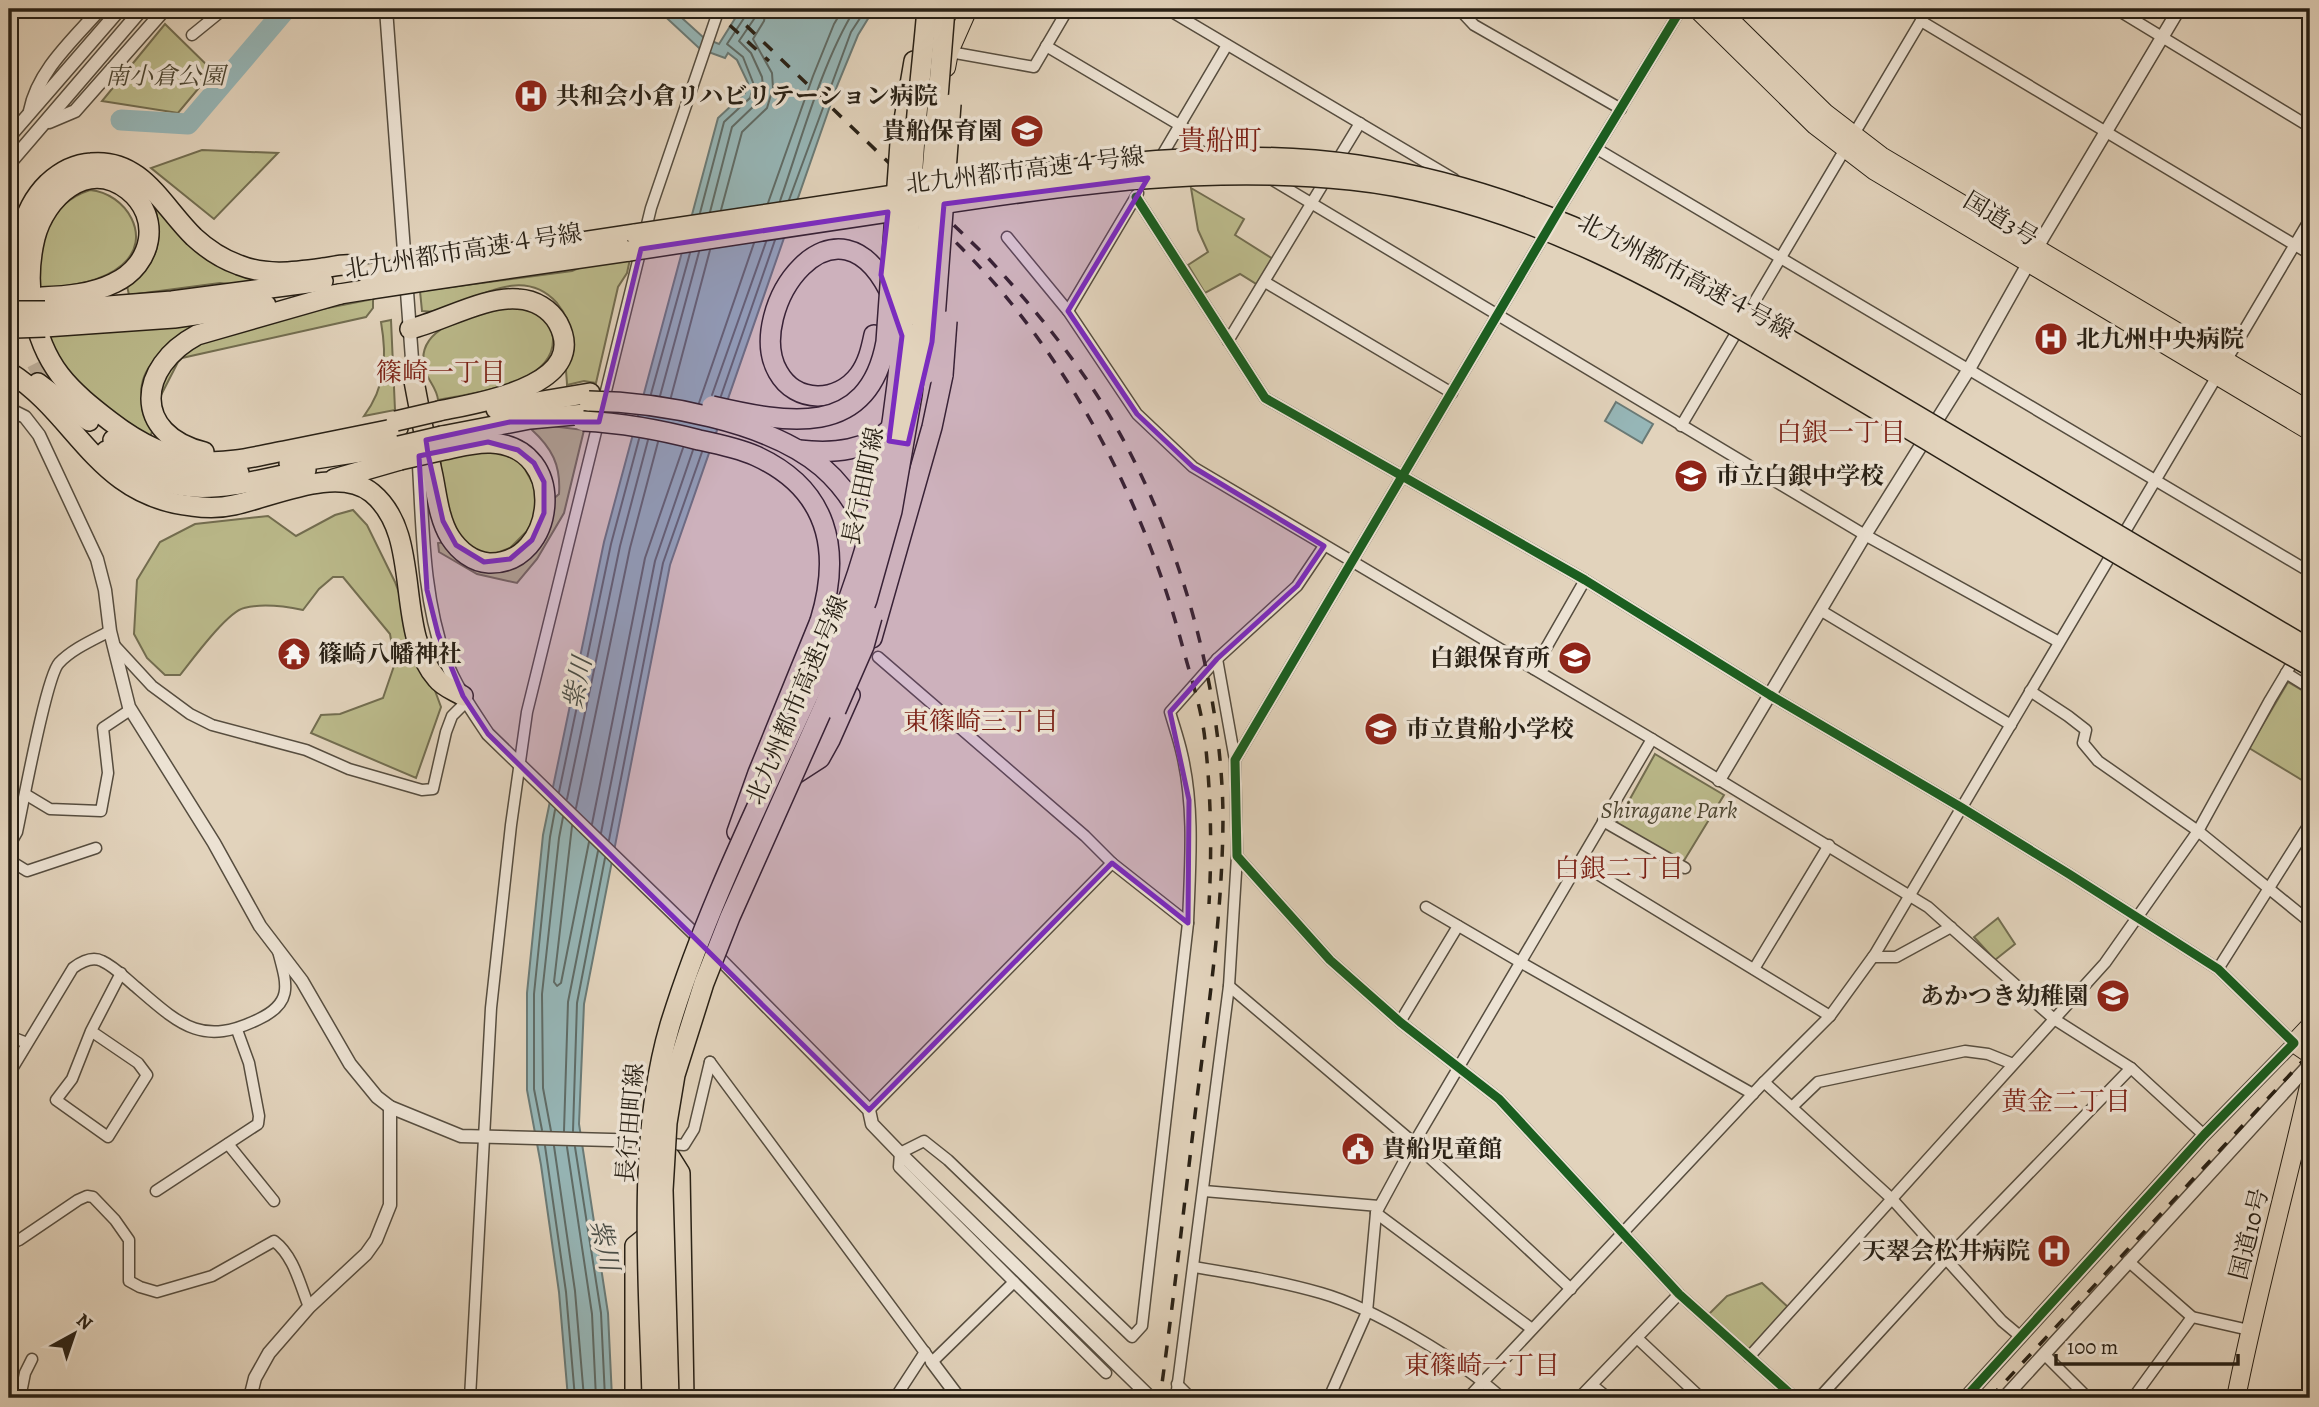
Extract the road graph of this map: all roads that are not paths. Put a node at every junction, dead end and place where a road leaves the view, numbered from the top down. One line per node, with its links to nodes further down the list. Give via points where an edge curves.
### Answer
1 (21, 9): 24 (street)
2 (100, 9): 32 (street, via 48,68)
3 (120, 9): 32 (street)
4 (142, 9): 34 (street)
5 (165, 9): 34 (street, via 75,111)
6 (224, 9): 26 (street)
7 (386, 9): 61 (street)
8 (719, 9): 109 (street, via 651,208 527,712)
9 (920, 9): 40 (highway)
10 (927, 9): 128 (highway, 北九州都市高速1号線, bridge, via 904,320 876,506 831,645)
11 (945, 9): 163 (highway, 北九州都市高速1号線, bridge, via 920,325 892,510 847,651 704,983 675,1075)
12 (955, 9): 41 (highway, bridge)
13 (969, 9): 30 (main road, 長行田町線)
14 (1068, 9): 29 (street)
15 (1167, 9): 23 (street)
16 (1459, 9): 31 (street, via 1475,24)
17 (1681, 9): 31 (street)
18 (1697, 9): 39 (highway, 国道3号, via 1784,96)
19 (1719, 9): 39 (highway, 国道3号, via 1825,113)
20 (1928, 9): 25 (street)
21 (2116, 9): 27 (street)
22 (2179, 9): 27 (street)
23 (1183, 13): 28 (street)
24 (9, 19)
25 (1921, 21): 37 (street); 39 (street)
26 (192, 35)
27 (2163, 37): 36 (street); 37 (street)
28 (1227, 45): 33 (street); 35 (street)
29 (1046, 46): 30 (street, via 1034,67); 35 (street)
30 (950, 52): 71 (main road, 長行田町線, via 937,110)
31 (1621, 109): 42 (street)
32 (29, 114): 38 (street)
33 (1360, 123): 45 (street); 47 (street)
34 (43, 125): 43 (street)
35 (1180, 126): 44 (street); 45 (street)
36 (2310, 127)
37 (2106, 132): 50 (street); 52 (street)
38 (9, 137)
39 (1848, 142): 52 (highway, 国道3号, via 1911,194); 53 (street)
40 (900, 143): 70 (highway, bridge, via 886,342 877,376 857,401 829,416 795,421 653,394 610,392); 71 (highway, bridge, via 891,188 874,335 865,365 849,385 825,397 812,397 788,385 773,360 770,343 778,307 793,277 811,258 834,248 856,251 876,268 893,299 903,345)
41 (948, 149): 70 (highway, bridge, via 929,362 918,396 886,433 859,447 816,452); 111 (highway, bridge, via 947,321 938,401 874,633 830,740 820,758)
42 (1597, 149): 47 (street); 53 (street)
43 (9, 164)
44 (1136, 197): 57 (street); 62 (street)
45 (1312, 203): 55 (street); 60 (street)
46 (2310, 219): 50 (street)
47 (1546, 235): 60 (street)
48 (1007, 237): 57 (street)
49 (632, 242): 54 (highway, 北九州都市高速４号線, bridge); 95 (highway, 北九州都市高速４号線, bridge, via 1055,172 1222,158 1355,165 1470,189 1545,214 1664,268); 98 (highway, 北九州都市高速４号線, bridge, via 1154,177 1286,175 1410,189 1539,228 1706,309)
50 (2295, 245): 51 (street); 65 (street)
51 (2310, 254)
52 (2032, 257): 65 (highway, 国道3号); 66 (street)
53 (1779, 258): 66 (street); 74 (street)
54 (370, 282): 56 (highway, 北九州都市高速４号線); 58 (highway, 北九州都市高速４号線); 63 (highway, via 349,265 275,273 241,266 194,237 135,173 114,164 86,163 65,170 47,184 31,206 22,232 17,263 19,302)
55 (1265, 282): 62 (street); 69 (street)
56 (340, 294): 58 (highway, 北九州都市高速４号線, via 174,318); 79 (highway, via 197,335 172,351 156,372 153,409 172,439 205,452)
57 (1068, 311): 86 (street, via 1137,414 1193,467)
58 (44, 312): 59 (highway, 北九州都市高速４号線, bridge); 59 (highway); 79 (highway, via 81,293 116,283 144,255 149,219 138,200 121,185 102,178 81,180 61,192 44,213 34,240 30,282 43,347 80,396 151,448 183,459 216,462)
59 (10, 313)
60 (1498, 314): 69 (street); 74 (street)
61 (410, 329): 68 (street); 75 (highway, via 496,301 517,299 536,303 552,314 562,333 558,362 552,371)
62 (1228, 341): 81 (street, via 1265,398)
63 (36, 363)
64 (9, 367): 77 (highway, via 44,387 137,456 181,472 226,474)
65 (2221, 368): 73 (highway, 国道3号); 76 (highway, 国道3号); 82 (street)
66 (1969, 369): 82 (street); 85 (street)
67 (9, 372): 84 (highway, via 46,403 110,471 149,495 189,506 216,507)
68 (414, 381): 75 (highway, via 438,502 451,538 468,556 484,562 502,562 518,554 537,533 546,502 544,481 534,463 499,443 476,444); 104 (street, via 427,590 446,661)
69 (1452, 393): 81 (street)
70 (587, 407): 75 (highway); 75 (highway, via 536,402); 128 (highway, bridge, via 622,424 754,455 783,472 810,498 827,534 831,576 820,621 758,773); 163 (highway, bridge, via 649,405 701,416 770,437 807,455 852,499 872,540 876,561 876,604 864,646 711,985)
71 (902, 407): 111 (main road, 長行田町線, via 889,487 868,566 840,644)
72 (9, 409): 91 (street, via 25,417 39,435 97,559)
73 (2310, 411)
74 (1681, 426): 85 (street)
75 (441, 430): 77 (highway, bridge); 77 (highway)
76 (2310, 431)
77 (398, 439): 79 (highway); 79 (highway, via 330,437); 80 (highway, via 306,470 225,486 176,486); 83 (highway, via 363,469)
78 (106, 451): 80 (highway)
79 (253, 453)
80 (134, 470): 84 (highway, via 186,493)
81 (1404, 477): 87 (street); 89 (street)
82 (2155, 480): 88 (street); 93 (street)
83 (315, 485): 84 (highway); 104 (highway, via 355,483 383,506 399,538 415,632 426,665 439,682)
84 (275, 494)
85 (1865, 535): 90 (street); 93 (street)
86 (1324, 546): 87 (street); 97 (street, via 1297,586)
87 (1352, 562): 99 (street); 108 (street)
88 (2310, 572)
89 (1585, 580): 99 (street); 103 (street)
90 (1821, 610): 103 (street); 106 (street)
91 (110, 631): 94 (street); 112 (street, via 57,665)
92 (2310, 633): 100 (street)
93 (2059, 642): 102 (street)
94 (115, 646): 104 (street, via 152,685 190,714 422,790 433,789 446,732); 105 (street)
95 (2310, 649)
96 (878, 657): 123 (street)
97 (1217, 659): 108 (street); 131 (street, via 1170,712 1189,800)
98 (2310, 666)
99 (1534, 669): 107 (street)
100 (2286, 673): 101 (street); 116 (street)
101 (2310, 688)
102 (2030, 691): 106 (street); 116 (street, via 2086,730 2083,743 2098,761)
103 (1770, 695): 110 (street); 113 (street)
104 (465, 699): 109 (street, via 488,734)
105 (130, 710): 112 (street, via 103,728 108,773 101,811 50,808); 135 (street)
106 (2011, 724): 113 (street)
107 (1652, 739): 110 (street); 114 (street)
108 (1236, 760): 120 (street)
109 (520, 765): 134 (street); 165 (street, via 491,1008)
110 (1719, 780): 117 (street)
111 (779, 784): 134 (main road, 長行田町線)
112 (26, 794): 118 (street)
113 (1962, 808): 126 (street); 129 (street)
114 (1603, 821): 122 (street); 124 (street)
115 (2310, 823): 125 (street)
116 (2198, 831): 125 (street); 129 (street)
117 (1829, 845): 126 (street); 138 (street)
118 (9, 846)
119 (96, 848): 121 (street, via 27,870)
120 (1237, 856): 141 (street); 144 (street, via 1330,960)
121 (9, 860)
122 (1578, 862): 137 (street); 138 (street)
123 (1112, 863): 131 (street); 162 (street)
124 (1685, 868)
125 (2269, 890): 130 (street); 139 (street)
126 (1911, 896): 133 (street); 136 (street)
127 (1426, 906): 132 (street)
128 (712, 910): 205 (highway, 北九州都市高速1号線, bridge, via 670,1027 652,1122 648,1255)
129 (2136, 919): 139 (street); 143 (street, via 2105,963)
130 (2310, 922)
131 (1188, 923): 170 (street, via 1142,1326 1132,1338 948,1160 924,1142)
132 (1458, 926): 137 (street); 144 (street)
133 (1951, 927): 136 (street, via 1896,957); 143 (street)
134 (707, 946): 162 (street); 166 (main road, 長行田町線, via 671,1016 655,1068); 169 (main road, 長行田町線)
135 (278, 951): 146 (street, via 286,995 267,1016); 160 (street, via 302,981 350,1064)
136 (1873, 957): 142 (street)
137 (1520, 962): 154 (street); 159 (street)
138 (1754, 969): 142 (street)
139 (2218, 969): 150 (street)
140 (121, 973): 146 (street, via 176,1021 199,1032); 147 (street); 149 (street, via 100,959 84,960 73,968)
141 (1229, 986): 167 (street); 172 (street)
142 (1829, 1016): 157 (street)
143 (2054, 1019): 152 (street); 155 (street)
144 (1400, 1022): 154 (street)
145 (2310, 1026): 150 (highway)
146 (237, 1030): 168 (street, via 249,1063 258,1124)
147 (90, 1031): 147 (street, via 138,1063 147,1075 108,1137 55,1100 72,1079)
148 (9, 1036): 149 (street)
149 (27, 1043): 156 (street)
150 (2294, 1043): 151 (highway); 164 (street)
151 (2310, 1054)
152 (2013, 1064): 161 (street, via 1965,1051 1818,1082); 173 (street)
153 (2310, 1064): 180 (street)
154 (1458, 1068): 167 (street); 176 (street, via 1499,1099)
155 (2131, 1068): 164 (street); 179 (street)
156 (9, 1074)
157 (1764, 1082): 159 (street); 161 (street)
158 (2310, 1082): 189 (highway, 国道10号)
159 (1753, 1094): 176 (street)
160 (390, 1107): 165 (street, via 461,1136); 185 (street, via 390,1205 376,1240)
161 (1792, 1107): 173 (street)
162 (869, 1110): 170 (street, via 872,1124)
163 (667, 1123): 206 (highway, 北九州都市高速1号線, bridge, via 663,1190)
164 (2204, 1135): 190 (street)
165 (486, 1136): 166 (street); 202 (street)
166 (648, 1141): 169 (street); 177 (main road, 長行田町線)
167 (1414, 1143): 175 (street); 183 (street)
168 (228, 1144): 171 (street); 174 (street)
169 (670, 1150): 193 (street, via 684,1145 694,1129 710,1062); 206 (main road, 長行田町線); 207 (highway, via 680,1173)
170 (900, 1153): 182 (street)
171 (156, 1191)
172 (1204, 1191): 175 (street); 181 (street)
173 (1892, 1199): 179 (street); 194 (street)
174 (274, 1201)
175 (1377, 1210): 186 (street); 188 (street)
176 (1623, 1234): 183 (street); 184 (street)
177 (645, 1238): 203 (highway, via 635,1246); 204 (main road, 長行田町線)
178 (9, 1244): 185 (street, via 78,1200 93,1197 129,1240 129,1281 140,1287 157,1292 212,1276 274,1241 290,1258)
179 (1947, 1258): 190 (street); 220 (street)
180 (2128, 1261): 187 (street); 192 (street)
181 (1194, 1267): 186 (street, via 1323,1294); 198 (street)
182 (1016, 1276): 193 (street); 196 (street); 210 (street)
183 (1571, 1289): 188 (street)
184 (1679, 1294): 191 (street); 194 (street)
185 (309, 1307): 201 (street, via 269,1353)
186 (1367, 1312): 197 (street); 213 (street)
187 (2192, 1317): 189 (street); 224 (street)
188 (1532, 1329): 197 (street)
189 (2249, 1330): 225 (highway, 国道10号)
190 (2021, 1337): 221 (street)
191 (1637, 1338): 199 (street); 218 (street)
192 (2045, 1355): 222 (street); 223 (street)
193 (929, 1357): 208 (street); 209 (street)
194 (1749, 1357): 219 (street)
195 (32, 1359): 200 (street)
196 (1106, 1373)
197 (1484, 1382): 214 (street); 215 (street)
198 (1177, 1384): 211 (street); 212 (street)
199 (1592, 1385): 216 (street); 217 (street)
200 (20, 1398)
201 (250, 1398)
202 (470, 1398)
203 (635, 1398)
204 (646, 1398)
205 (652, 1398)
206 (670, 1398)
207 (684, 1398)
208 (895, 1398)
209 (959, 1398)
210 (1150, 1398)
211 (1176, 1398)
212 (1191, 1398)
213 (1329, 1398)
214 (1468, 1398)
215 (1502, 1398)
216 (1579, 1398)
217 (1608, 1398)
218 (1701, 1398)
219 (1795, 1398)
220 (1819, 1398)
221 (1965, 1398)
222 (2004, 1398)
223 (2088, 1398)
224 (2133, 1398)
225 (2236, 1398)

